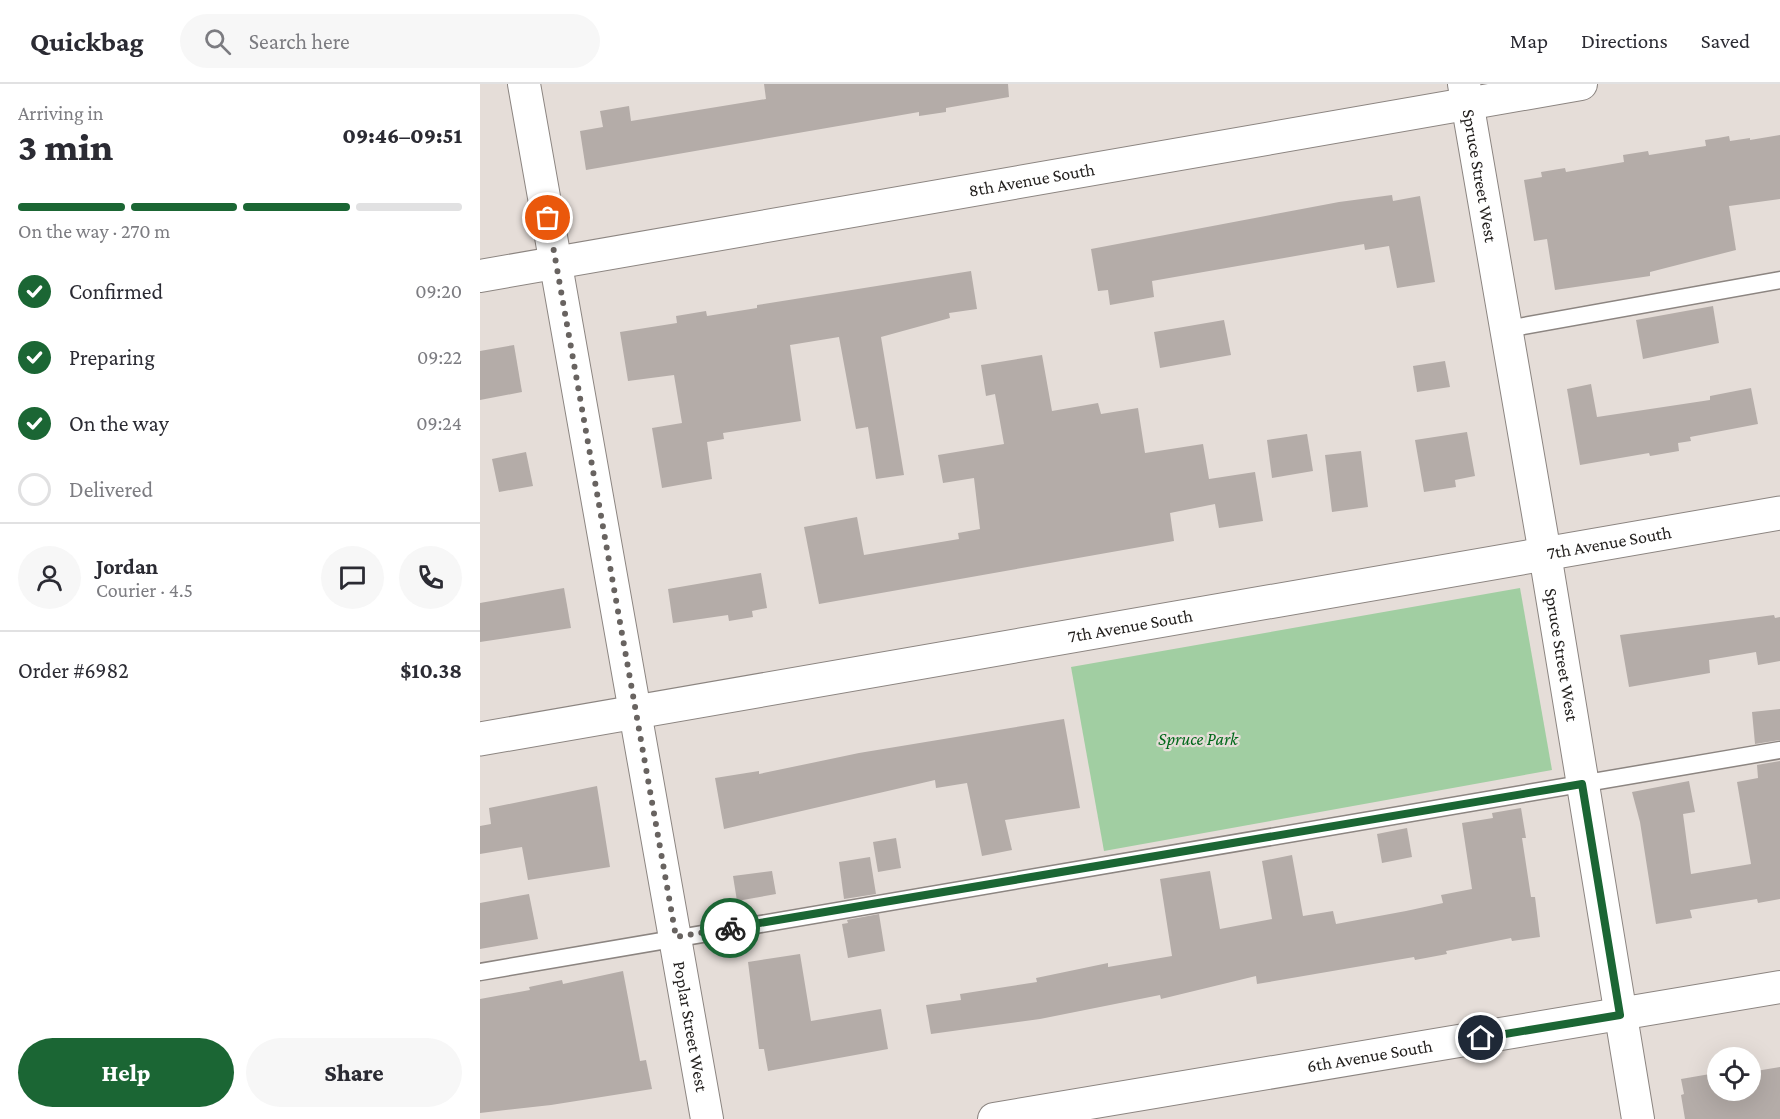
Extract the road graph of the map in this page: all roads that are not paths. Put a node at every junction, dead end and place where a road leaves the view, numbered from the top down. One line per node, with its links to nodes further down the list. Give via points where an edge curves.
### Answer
1 (524, 84): 4 (street, Poplar Street West)
2 (1581, 84): 3 (street, 8th Avenue South)
3 (1466, 94): 4 (street, 8th Avenue South); 7 (street, Spruce Street West)
4 (556, 263): 5 (street, 8th Avenue South); 10 (street, Poplar Street West)
5 (480, 276)
6 (1780, 280): 7 (lane)
7 (1507, 329): 9 (street, Spruce Street West)
8 (1780, 513): 9 (street, 7th Avenue South)
9 (1545, 554): 10 (street, 7th Avenue South); 13 (street, Spruce Street West)
10 (637, 712): 11 (street, 7th Avenue South); 14 (street, Poplar Street West)
11 (480, 739)
12 (1780, 750): 13 (lane)
13 (1582, 784): 14 (lane); 17 (street, Spruce Street West)
14 (676, 937): 15 (lane); 18 (street, Poplar Street West)
15 (480, 972)
16 (1780, 987): 17 (street, 6th Avenue South)
17 (1620, 1015): 19 (street, 6th Avenue South); 20 (street, Spruce Street West)
18 (707, 1119)
19 (994, 1119)
20 (1638, 1119)

